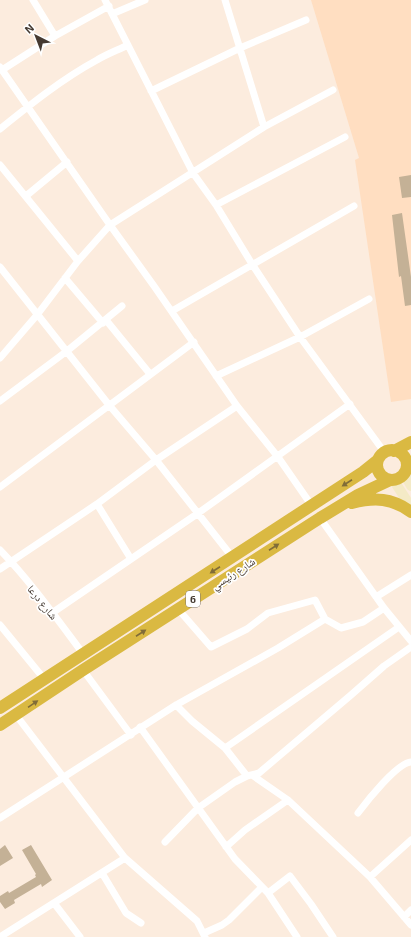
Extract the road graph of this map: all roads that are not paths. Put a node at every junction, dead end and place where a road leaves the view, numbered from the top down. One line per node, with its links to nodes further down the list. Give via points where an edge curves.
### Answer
1 (33, 0): 7 (street)
2 (145, 0): 5 (street)
3 (225, 0): 9 (street)
4 (107, 3): 5 (street); 7 (street)
5 (112, 14): 8 (street)
6 (306, 20): 9 (street)
7 (54, 36): 10 (street)
8 (128, 45): 12 (street); 13 (street, via 88,65)
9 (240, 48): 12 (street); 14 (street)
10 (1, 69): 13 (street)
11 (333, 90): 14 (street)
12 (151, 91): 19 (street)
13 (27, 107): 15 (street); 17 (street)
14 (264, 127): 19 (street)
15 (0, 129)
16 (345, 137): 21 (street)
17 (67, 162): 20 (street); 23 (street)
18 (0, 165): 20 (street)
19 (193, 172): 21 (street); 23 (street)
20 (26, 196): 24 (street)
21 (216, 205): 25 (street)
22 (354, 206): 25 (street)
23 (110, 225): 24 (street); 30 (street)
24 (78, 261): 27 (street)
25 (252, 264): 30 (street); 33 (street)
26 (0, 267): 31 (street)
27 (65, 278): 31 (street); 32 (street)
28 (369, 299): 33 (street)
29 (122, 306): 32 (street)
30 (172, 311): 34 (street)
31 (37, 315): 35 (street); 36 (street)
32 (104, 321): 35 (street); 37 (street)
33 (300, 337): 38 (street); 40 (street)
34 (194, 342): 37 (street); 38 (street)
35 (67, 352): 39 (street); 41 (street)
36 (0, 358)
37 (150, 374): 41 (street)
38 (216, 376): 42 (street)
39 (0, 401)
40 (350, 404): 44 (street); 45 (street)
41 (109, 405): 46 (street); 50 (street)
42 (237, 406): 45 (street); 46 (street)
43 (411, 442): 44 (highway, شارع رئيسي / 6)
44 (386, 454): 47 (highway, via 400,454 405,459); 48 (highway, via 377,464 378,471 383,477); 52 (highway, شارع رئيسي / 6, one-way to 52)
45 (278, 457): 52 (street); 56 (street)
46 (156, 460): 51 (street); 56 (street)
47 (407, 471): 48 (highway, via 399,478); 49 (street)
48 (391, 480): 53 (street); 54 (highway, شارع رئيسي / 6)
49 (411, 486)
50 (0, 487)
51 (97, 504): 60 (street); 61 (street)
52 (312, 506): 59 (highway, شارع رئيسي / 6)
53 (411, 507)
54 (334, 509): 55 (highway, via 363,500 381,499); 57 (highway, شارع رئيسي / 6)
55 (411, 512)
56 (198, 514): 59 (street); 60 (street)
57 (320, 518): 64 (street); 66 (highway, شارع رئيسي / 6, one-way to 57)
58 (0, 550): 61 (street, شارع درعا)
59 (233, 558): 73 (highway, شارع رئيسي / 6, one-way to 73)
60 (131, 559): 67 (street)
61 (11, 561): 62 (street); 67 (street, شارع درعا)
62 (0, 570)
63 (411, 574): 64 (street)
64 (376, 597): 65 (street)
65 (384, 608): 68 (street, via 363,622 341,628); 70 (street)
66 (178, 609): 68 (street, via 211,647 247,629 268,613 315,600); 74 (highway, شارع رئيسي / 6, one-way to 66)
67 (52, 613): 73 (street, شارع درعا)
68 (325, 619): 76 (street)
69 (0, 625): 75 (street)
70 (399, 627): 71 (street); 82 (street)
71 (411, 641)
72 (411, 647): 84 (street, via 384,666 259,773)
73 (84, 655): 75 (highway, شارع رئيسي / 6)
74 (83, 670): 78 (highway, شارع رئيسي / 6, one-way to 74); 81 (street)
75 (45, 680): 77 (highway, شارع رئيسي / 6)
76 (176, 705): 80 (street); 82 (street)
77 (3, 706): 78 (highway)
78 (15, 716): 79 (highway, شارع رئيسي / 6); 85 (street)
79 (0, 725)
80 (140, 728): 81 (street); 87 (street)
81 (131, 735): 85 (street)
82 (225, 748): 84 (street)
83 (411, 762): 88 (street, via 406,763 383,782)
84 (249, 775): 86 (street); 87 (street)
85 (64, 777): 89 (street); 93 (street)
86 (288, 800): 92 (street, via 245,830); 95 (street)
87 (198, 808): 91 (street); 92 (street)
88 (358, 813)
89 (0, 818)
90 (411, 840): 95 (street)
91 (165, 842)
92 (226, 847): 96 (street)
93 (126, 858): 94 (street); 103 (street, via 197,921)
94 (102, 873): 98 (street); 101 (street, via 126,913)
95 (370, 877): 100 (street)
96 (262, 887): 97 (street); 103 (street, via 229,920)
97 (268, 893): 106 (street); 107 (street, via 290,876)
98 (54, 903): 104 (street); 105 (street)
99 (411, 910): 100 (street)
100 (404, 917): 102 (street)
101 (141, 923)
102 (411, 925)
103 (204, 935)
104 (0, 936)
105 (80, 937)
106 (297, 937)
107 (333, 937)

